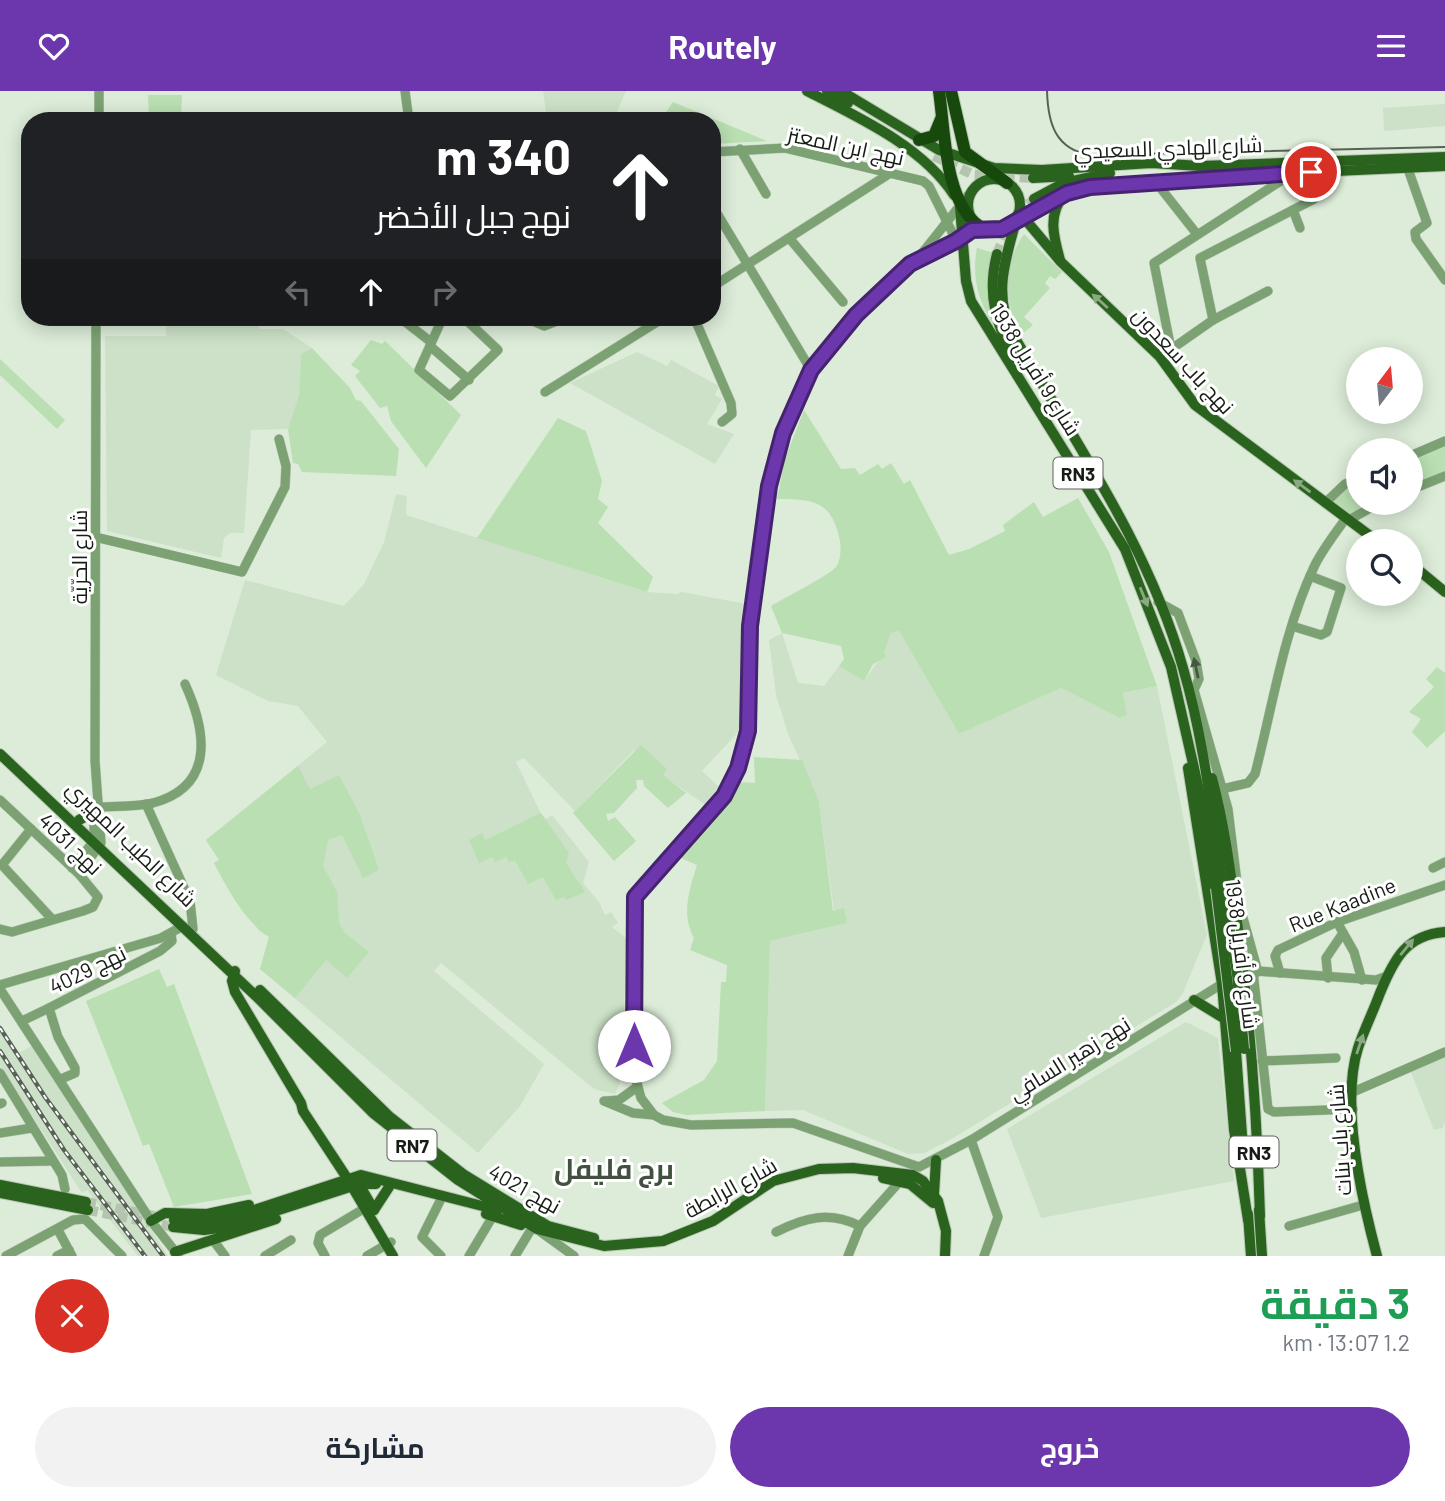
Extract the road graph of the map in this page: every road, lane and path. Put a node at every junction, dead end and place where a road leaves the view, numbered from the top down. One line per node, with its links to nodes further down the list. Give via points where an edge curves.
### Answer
1 (99, 91): 9 (street)
2 (405, 91): 10 (street)
3 (807, 91): 32 (main road, via 867,123 928,164)
4 (827, 91): 15 (main road)
5 (841, 91): 11 (main road, شارع الهادي السعيدي)
6 (939, 91): 8 (highway)
7 (951, 91): 17 (highway, via 962,145)
8 (942, 111): 11 (highway, via 936,134); 14 (highway)
9 (99, 112)
10 (408, 112)
11 (919, 140): 14 (main road, شارع الهادي السعيدي)
12 (740, 149): 13 (street, نهج ابن المعتز); 23 (street, نهج ابن المعتز, via 785,148); 31 (street)
13 (721, 151)
14 (948, 155): 17 (main road, شارع الهادي السعيدي); 32 (highway)
15 (934, 156)
16 (1445, 157): 18 (main road, شارع الهادي السعيدي)
17 (979, 165): 21 (main road, شارع الهادي السعيدي); 28 (highway)
18 (1200, 166): 21 (main road, شارع الهادي السعيدي, via 1151,163); 24 (main road)
19 (1445, 166): 20 (main road, شارع الهادي السعيدي)
20 (1408, 169): 22 (main road, شارع الهادي السعيدي); 46 (street, via 1427,223 1415,232 1416,239)
21 (1018, 170): 28 (main road, شارع الهادي السعيدي)
22 (1311, 172): 25 (main road, شارع الهادي السعيدي); 33 (street, via 1316,197)
23 (892, 173): 36 (street, نهج ابن المعتز, via 928,184); 40 (street)
24 (1110, 173): 26 (main road, via 1076,179 1036,200 1084,182); 27 (main road)
25 (1294, 173): 26 (main road, شارع الهادي السعيدي); 39 (street)
26 (1225, 176): 29 (main road, شارع الهادي السعيدي)
27 (1033, 178)
28 (997, 180): 32 (main road, via 973,189); 34 (main road, via 1017,193)
29 (1155, 181): 30 (main road, شارع الهادي السعيدي); 39 (street)
30 (1067, 193): 34 (main road, شارع الهادي السعيدي); 44 (main road, via 1053,219)
31 (766, 194)
32 (963, 206): 36 (street); 37 (highway); 41 (main road, شارع 9 أفريل 1938 / RN3)
33 (1293, 210): 38 (street); 50 (street, via 1200,258)
34 (1017, 217): 37 (main road, via 999,230); 44 (main road, نهج باب سعدون); 75 (main road, شارع 9 أفريل 1938 / RN3, via 1001,282 1008,326 1106,490)
35 (721, 220): 45 (street)
36 (946, 223): 41 (street, نهج ابن المعتز); 43 (street)
37 (982, 227): 41 (street)
38 (1300, 228)
39 (1196, 233): 58 (street, via 1154,263)
40 (790, 239): 45 (street); 49 (street)
41 (960, 239): 43 (street); 75 (main road, شارع 9 أفريل 1938 / RN3, via 968,290 977,312)
42 (999, 254): 75 (main road, شارع 9 أفريل 1938, via 992,294 1002,335)
43 (918, 259): 60 (street, via 872,298)
44 (1061, 263): 59 (main road, نهج باب سعدون, one-way to 44)
45 (747, 265): 47 (street); 60 (street)
46 (1445, 280)
47 (721, 281)
48 (1268, 291): 50 (street)
49 (843, 302)
50 (1213, 320): 58 (street)
51 (96, 326): 74 (street, شارع الحرّيّة)
52 (409, 326): 57 (street)
53 (439, 326): 57 (street)
54 (473, 326): 61 (street, via 498,348)
55 (643, 326): 62 (street)
56 (698, 326): 63 (street, via 731,403 732,414)
57 (430, 344): 61 (street); 61 (street, via 419,370 446,394 456,394)
58 (1171, 349): 59 (street)
59 (1160, 357): 70 (main road, نهج باب سعدون, one-way to 59, via 1212,421)
60 (811, 370): 121 (street, via 783,433 769,486 750,626 748,731 738,768 724,796 635,897)
61 (469, 380)
62 (545, 392)
63 (722, 422)
64 (279, 439): 74 (street, via 286,466 285,487 242,572)
65 (1445, 441): 66 (street)
66 (1423, 450)
67 (1445, 475): 69 (street)
68 (1346, 484): 70 (street)
69 (1423, 484)
70 (1325, 503): 72 (main road, نهج باب سعدون)
71 (1356, 515): 72 (street)
72 (1348, 519): 73 (main road, نهج باب سعدون); 77 (street)
73 (1361, 529)
74 (95, 537): 88 (street, شارع الحرّيّة)
75 (1129, 546): 79 (main road, شارع 9 أفريل 1938 / RN3); 82 (main road, شارع 9 أفريل 1938 / RN3, one-way to 82)
76 (1423, 573): 78 (main road)
77 (1310, 576): 80 (street); 80 (street, via 1341,588 1327,632 1321,635)
78 (1444, 590)
79 (1158, 601): 82 (main road, شارع 9 أفريل 1938 / RN3, via 1183,666); 85 (street, one-way to 79, via 1194,690 1199,679 1196,661 1178,613)
80 (1292, 626): 85 (street, via 1255,774 1248,783)
81 (185, 684): 87 (street, via 197,720 201,766 173,794)
82 (1184, 695): 103 (main road, شارع 9 أفريل 1938); 104 (main road, شارع 9 أفريل 1938, via 1222,818); 147 (main road, شارع 9 أفريل 1938 / RN3, bridge, via 1237,974)
83 (0, 745): 89 (main road, شارع الطيب المهيري / RN7)
84 (0, 754): 91 (main road, شارع الطيب المهيري / RN7)
85 (1222, 789): 104 (street)
86 (0, 800): 90 (street, نهج 4031)
87 (146, 804): 88 (street); 98 (street, via 190,901)
88 (96, 806): 89 (main road); 91 (street, شارع الحرّيّة)
89 (79, 820): 91 (main road, شارع الطيب المهيري / RN7)
90 (32, 829): 94 (street, نهج 4031); 96 (street, via 2,865)
91 (97, 840): 94 (street); 98 (main road, شارع الطيب المهيري / RN7)
92 (1445, 862): 93 (street)
93 (1433, 868)
94 (76, 871): 96 (street, نهج 4031, via 97,893 96,904)
95 (1445, 885): 97 (street, Rue Kaadine)
96 (52, 919): 99 (street, نهج 4031, via 12,932)
97 (1337, 922): 101 (street); 106 (street, Rue Kaadine, via 1276,951)
98 (188, 927): 102 (street); 105 (main road, شارع الطيب المهيري / RN7)
99 (0, 929)
100 (1445, 932): 109 (main road, شارع باب بنات, one-way to 100, via 1415,938)
101 (1343, 933): 107 (street, via 1326,957); 108 (street)
102 (172, 934): 111 (street); 113 (street, نهج 4029, via 172,941 160,951)
103 (1218, 959): 104 (main road); 110 (main road, شارع 9 أفريل 1938)
104 (1252, 971): 106 (street); 110 (street, نهج زهير السافي); 118 (street); 147 (main road, شارع 9 أفريل 1938, via 1257,1122)
105 (235, 972): 132 (main road, via 235,992); 144 (main road, نهج 4021 / RN7, via 373,1113 425,1156); 152 (main road, نهج 4021 / RN7, via 404,1128)
106 (1280, 973): 107 (street)
107 (1328, 978): 108 (street)
108 (1362, 980): 109 (street)
109 (1386, 980): 122 (main road, شارع باب بنات, one-way to 109, via 1358,1049)
110 (1222, 984): 112 (street, نهج زهير السافي); 114 (main road, شارع 9 أفريل 1938)
111 (0, 987): 115 (street)
112 (1194, 1000): 114 (main road); 127 (street, نهج زهير السافي)
113 (48, 1007): 115 (street); 120 (street, نهج 4029, via 75,1068 75,1073)
114 (1225, 1019): 147 (main road, شارع 9 أفريل 1938, via 1234,1130)
115 (22, 1021): 120 (street)
116 (1445, 1052): 122 (street)
117 (1336, 1058): 118 (street)
118 (1262, 1061): 123 (street, via 1266,1106 1271,1112)
119 (0, 1073): 125 (street)
120 (61, 1079): 148 (street)
121 (637, 1087): 124 (street); 124 (street, via 619,1100 604,1101)
122 (1353, 1093): 123 (main road, شارع باب بنات)
123 (1353, 1109): 141 (main road, شارع باب بنات)
124 (654, 1115): 131 (street, via 691,1125 793,1123)
125 (33, 1128): 126 (street); 129 (street)
126 (0, 1133)
127 (971, 1140): 128 (street, نهج زهير السافي); 176 (street, via 998,1217)
128 (936, 1160): 131 (street, نهج زهير السافي); 139 (main road)
129 (52, 1161): 130 (street); 136 (street)
130 (0, 1162)
131 (905, 1174): 139 (main road, via 923,1181); 145 (main road, RN7); 149 (street); 157 (main road, شارع الرابطة / RN7, via 833,1167 773,1181 713,1221 663,1241)
132 (353, 1181): 134 (main road); 135 (main road); 142 (main road); 144 (main road, via 392,1181)
133 (0, 1185): 143 (main road)
134 (335, 1186): 138 (main road); 138 (main road, via 227,1219 173,1223 204,1230 226,1227); 148 (main road, via 320,1184 224,1212 165,1213)
135 (389, 1187): 140 (main road); 142 (main road)
136 (65, 1189)
137 (0, 1193): 143 (main road)
138 (326, 1196): 154 (main road, via 299,1211)
139 (934, 1196): 145 (main road)
140 (440, 1201): 146 (main road); 170 (street, via 422,1237)
141 (1363, 1205): 150 (street); 179 (main road, شارع باب بنات)
142 (369, 1209): 156 (main road); 166 (street, via 320,1235 318,1243)
143 (86, 1210): 151 (street); 163 (street)
144 (510, 1213): 152 (main road)
145 (941, 1213): 175 (main road)
146 (493, 1216): 152 (main road); 171 (street)
147 (1254, 1218): 177 (main road, شارع 9 أفريل 1938 / RN3); 178 (main road, شارع 9 أفريل 1938 / RN3)
148 (151, 1221): 160 (street)
149 (860, 1226): 153 (street, via 826,1215); 174 (street)
150 (1289, 1226)
151 (58, 1230): 158 (street); 159 (street)
152 (544, 1231): 157 (main road, نهج 4021 / RN7); 172 (street); 173 (street)
153 (776, 1233)
154 (213, 1240): 160 (main road); 164 (street)
155 (291, 1240): 165 (street)
156 (389, 1244): 167 (street); 168 (main road); 169 (main road)
157 (631, 1245)
158 (17, 1253): 161 (street)
159 (71, 1253): 162 (street)
160 (177, 1254)
161 (6, 1256)
162 (57, 1256)
163 (122, 1256)
164 (225, 1256)
165 (265, 1256)
166 (325, 1256)
167 (367, 1256)
168 (393, 1256)
169 (400, 1256)
170 (441, 1256)
171 (469, 1256)
172 (515, 1256)
173 (574, 1256)
174 (848, 1256)
175 (945, 1256)
176 (984, 1256)
177 (1251, 1256)
178 (1262, 1256)
179 (1377, 1256)

